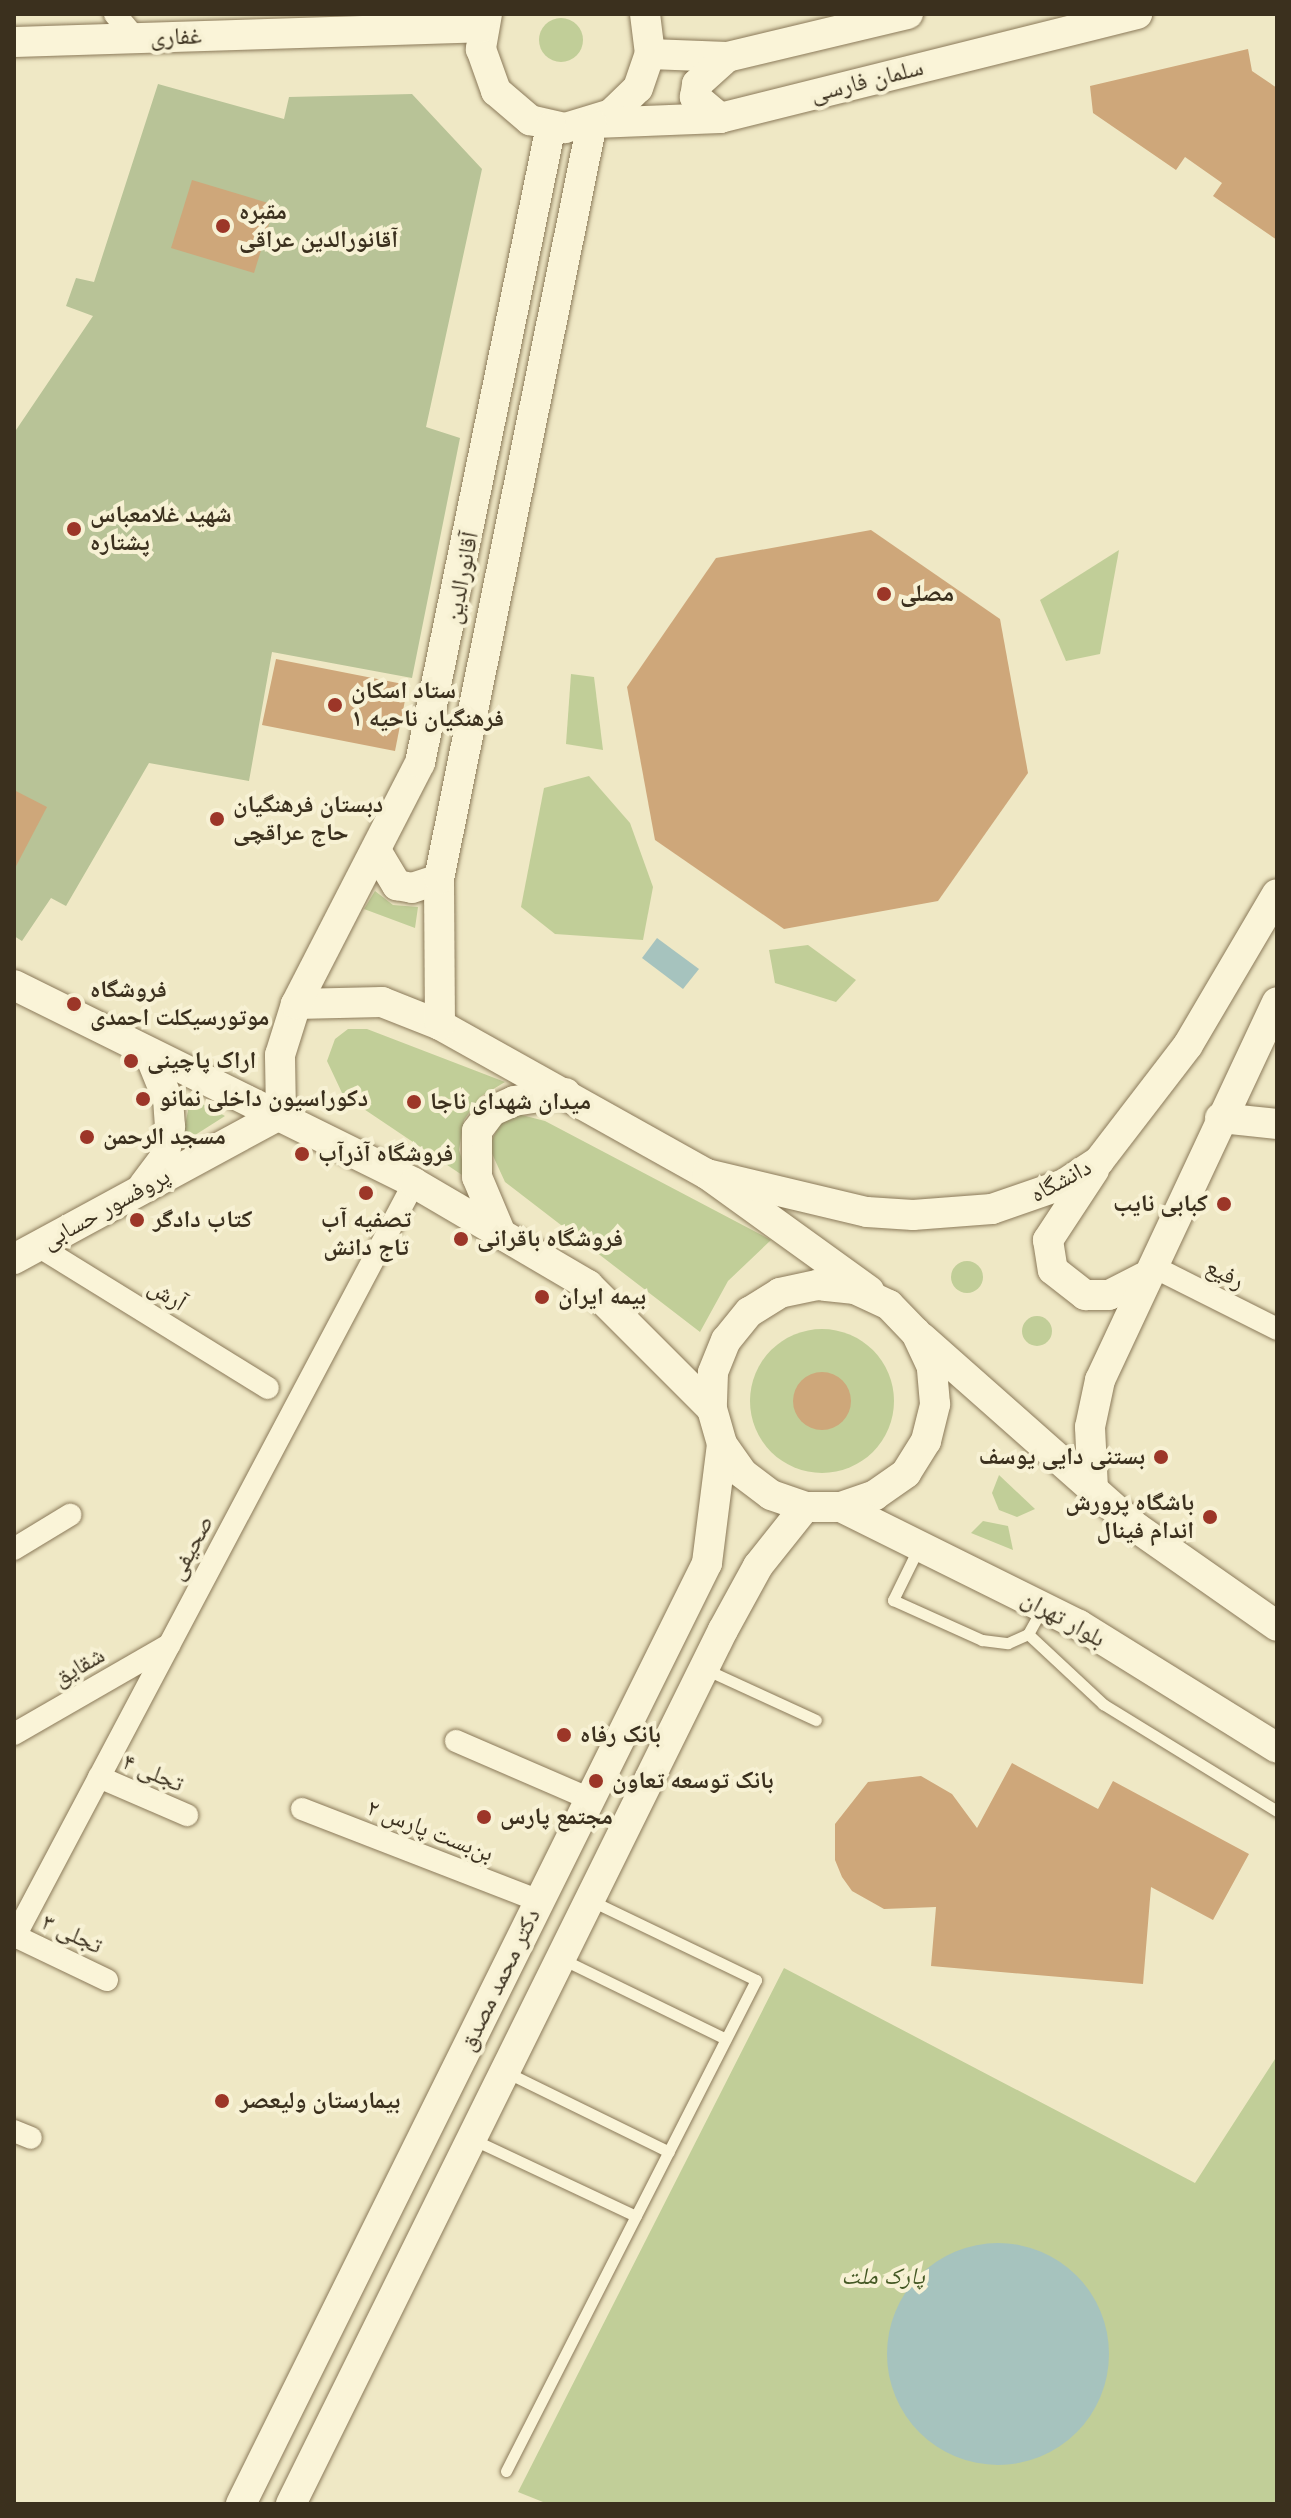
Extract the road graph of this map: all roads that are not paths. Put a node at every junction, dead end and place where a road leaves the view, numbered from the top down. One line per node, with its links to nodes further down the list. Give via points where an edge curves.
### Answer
1 (115, 14): 6 (street)
2 (908, 14): 9 (main road)
3 (1137, 14): 10 (main road, سلمان فارسی)
4 (648, 16): 8 (main road)
5 (485, 20): 6 (main road, غفاری); 12 (main road, via 485,71 496,91 530,120)
6 (135, 38): 7 (main road, غفاری)
7 (14, 42)
8 (650, 54): 9 (main road); 11 (main road, via 638,88)
9 (727, 57): 10 (main road, via 697,84 695,97)
10 (720, 118): 11 (main road, سلمان فارسی)
11 (594, 123): 12 (main road, سلمان فارسی); 14 (main road, آقانورالدین)
12 (551, 126): 13 (main road, آقانورالدین, via 442,681 420,763)
13 (377, 852): 14 (main road, via 397,885 412,888); 18 (main road, آقانورالدین)
14 (439, 879): 19 (main road, آقانورالدین)
15 (1277, 894): 25 (main road, دانشگاه, via 1226,990)
16 (14, 985): 20 (main road)
17 (1277, 1002): 23 (main road)
18 (296, 1004): 19 (main road, via 382,1002); 22 (main road, آقانورالدین, via 280,1055)
19 (440, 1025): 21 (main road)
20 (151, 1058): 22 (main road); 28 (main road, via 168,1100 170,1127 164,1158)
21 (565, 1093): 26 (main road); 29 (main road, via 514,1101 492,1111 477,1131 477,1177)
22 (281, 1114): 27 (main road); 28 (main road, پروفسور حسابی)
23 (1220, 1118): 24 (main road); 31 (main road)
24 (1277, 1124)
25 (1099, 1161): 26 (main road, دانشگاه, via 1026,1201 913,1215 867,1212); 31 (main road, via 1048,1240 1053,1270 1085,1295 1109,1295)
26 (707, 1174): 32 (main road)
27 (414, 1183): 29 (main road); 49 (street, صحیفی)
28 (140, 1190): 30 (main road, پروفسور حسابی)
29 (499, 1229): 36 (main road, via 620,1311)
30 (26, 1252): 35 (street, آرش)
31 (1147, 1271): 33 (street, رفیع); 38 (main road, via 1093,1402)
32 (889, 1305): 34 (main road); 36 (main road, via 842,1287 817,1285 780,1293 749,1312 726,1340 713,1373)
33 (1277, 1329)
34 (916, 1333): 38 (main road); 40 (main road, via 932,1367 934,1392 926,1441 906,1473 875,1495)
35 (268, 1388)
36 (712, 1409): 37 (main road)
37 (722, 1444): 39 (main road, via 752,1481); 44 (main road, دکتر محمد مصدق)
38 (1093, 1489): 47 (main road)
39 (805, 1507): 40 (main road); 45 (main road, دکتر محمد مصدق)
40 (841, 1507): 42 (main road, بلوار تهران)
41 (70, 1515): 43 (street)
42 (920, 1545): 46 (main road, بلوار تهران); 48 (lane, via 893,1600 982,1640 1008,1643)
43 (14, 1549)
44 (707, 1563): 45 (main road); 56 (main road, دکتر محمد مصدق)
45 (750, 1582): 50 (main road, دکتر محمد مصدق)
46 (1043, 1607): 48 (lane); 54 (main road, بلوار تهران)
47 (1270, 1626)
48 (1028, 1634): 58 (lane, via 1103,1704)
49 (169, 1645): 52 (street, شقایق); 55 (street, صحیفی)
50 (705, 1669): 51 (lane); 60 (main road, دکتر محمد مصدق)
51 (816, 1720)
52 (14, 1734)
53 (456, 1741): 56 (street)
54 (1277, 1748)
55 (99, 1777): 59 (street, تجلی ۴); 62 (street, صحیفی)
56 (590, 1799): 61 (main road, دکتر محمد مصدق)
57 (302, 1809): 61 (street, بن‌بست پارس ۲)
58 (1277, 1811)
59 (187, 1815)
60 (590, 1900): 63 (main road, دکتر محمد مصدق); 65 (lane, via 756,1980)
61 (539, 1901): 71 (main road, دکتر محمد مصدق)
62 (14, 1937): 64 (street, تجلی ۳)
63 (561, 1959): 65 (lane); 66 (main road, دکتر محمد مصدق)
64 (107, 1980)
65 (726, 2039): 68 (lane)
66 (505, 2072): 67 (main road, دکتر محمد مصدق); 68 (lane)
67 (472, 2139): 69 (lane); 72 (main road, دکتر محمد مصدق)
68 (669, 2152): 69 (lane)
69 (636, 2216): 70 (lane)
70 (506, 2471)
71 (241, 2504)
72 (291, 2504)

